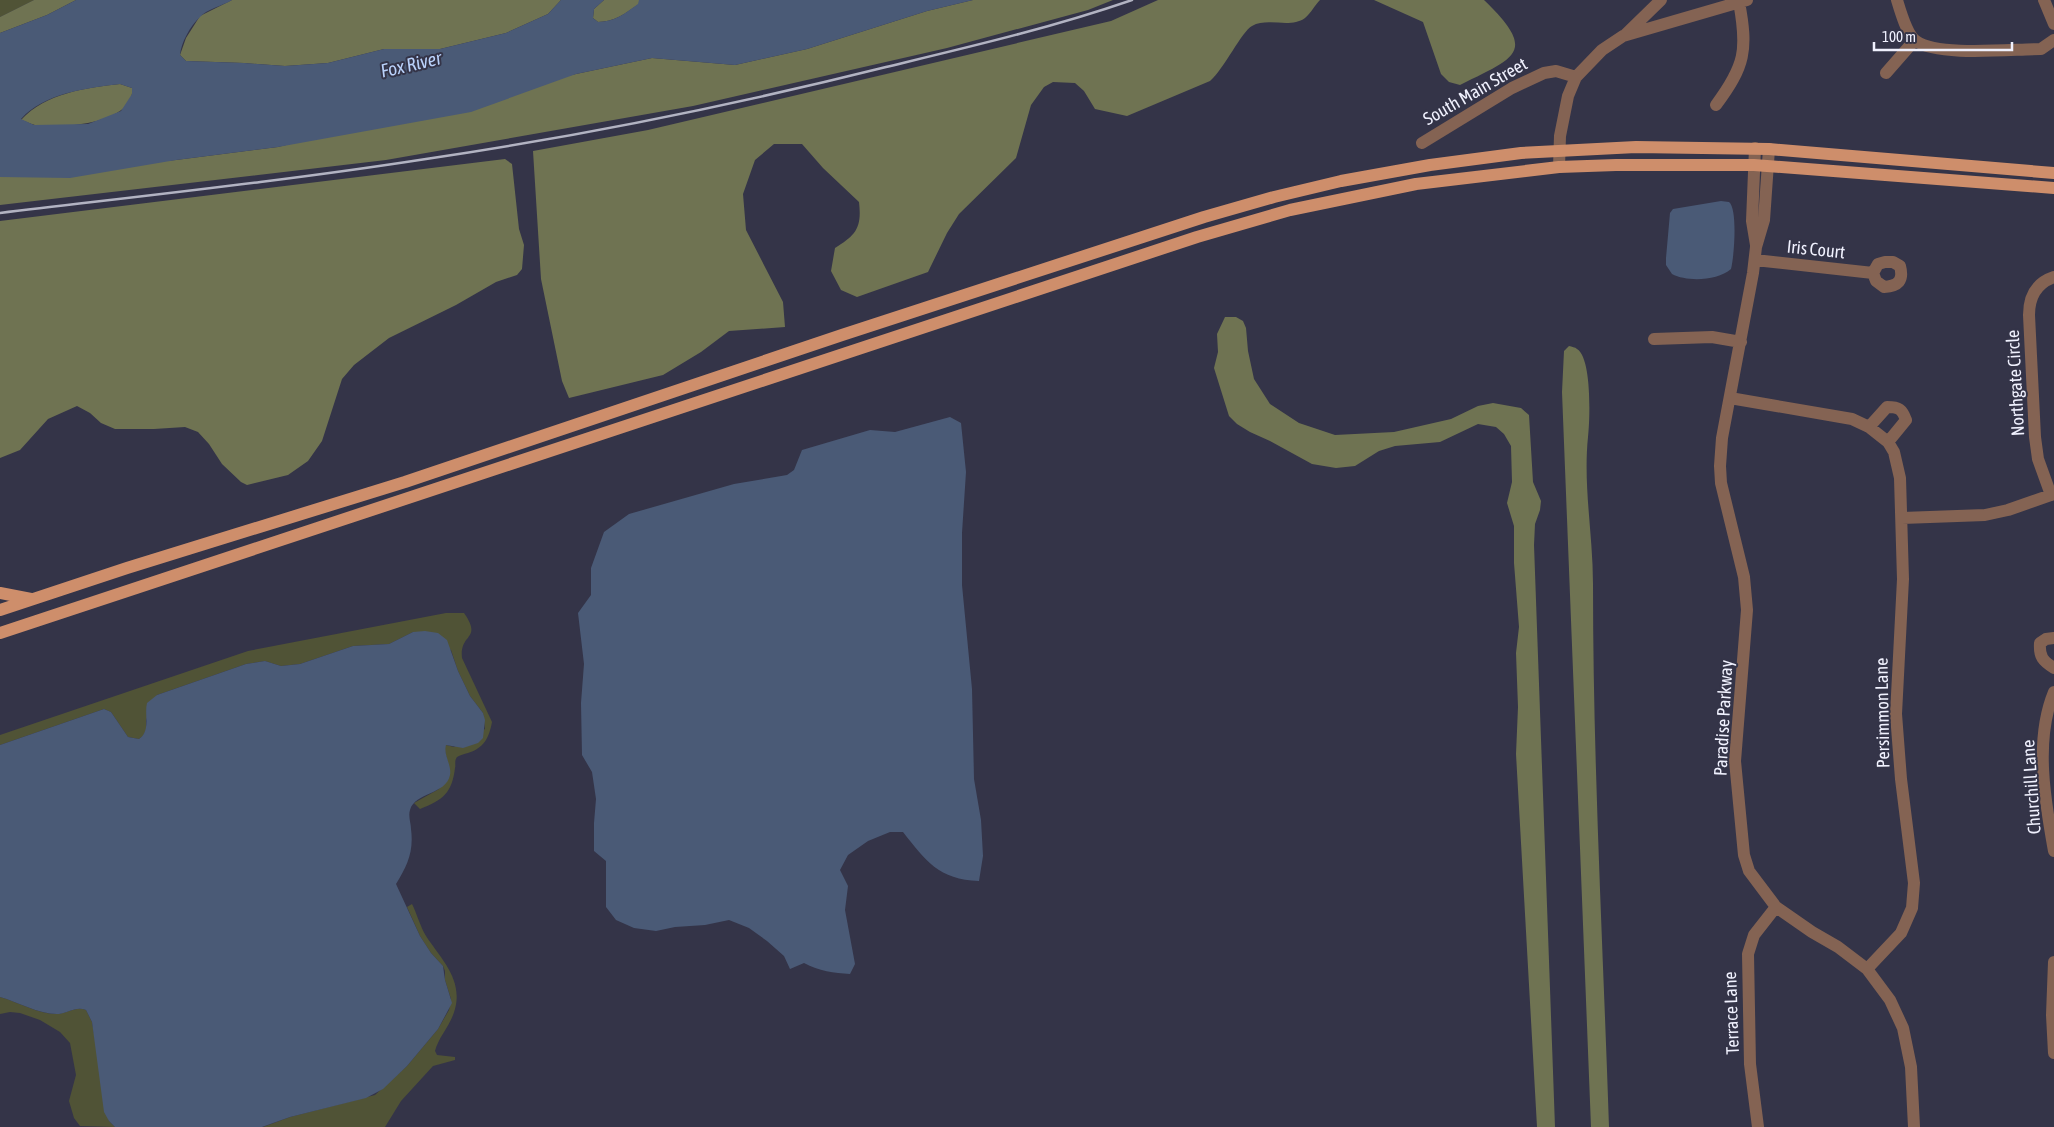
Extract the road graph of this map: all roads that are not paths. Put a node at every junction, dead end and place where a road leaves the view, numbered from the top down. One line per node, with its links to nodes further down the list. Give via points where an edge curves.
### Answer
1 (1661, 0): 6 (street)
2 (1897, 0): 8 (street)
3 (2044, 0): 5 (street)
4 (1743, 1): 6 (street); 11 (street, via 1743,59 1733,82)
5 (2054, 24)
6 (1623, 36): 10 (street, via 1602,50)
7 (2054, 40): 8 (street, via 2041,48 1949,50 1931,48)
8 (1914, 41): 9 (street)
9 (1886, 73)
10 (1576, 77): 12 (street, South Main Street, via 1556,71 1544,73 1512,88); 15 (street, via 1565,112)
11 (1716, 105)
12 (1422, 142)
13 (1755, 148): 14 (main road); 15 (main road); 16 (street, Paradise Parkway)
14 (1769, 148): 17 (street, Paradise Parkway); 19 (main road)
15 (1559, 150): 18 (street); 33 (main road, via 1473,159 1350,180 1216,214 405,482)
16 (1754, 165): 17 (main road); 18 (main road, via 1634,164); 21 (street, Paradise Parkway, via 1752,221)
17 (1768, 166): 20 (main road); 21 (street, Paradise Parkway, via 1764,220)
18 (1559, 168): 35 (main road, via 1416,184 1290,210 1206,234)
19 (2054, 173)
20 (2054, 188)
21 (1756, 247): 22 (street, Paradise Parkway)
22 (1755, 260): 23 (street, Iris Court); 26 (street, Paradise Parkway)
23 (1873, 272)
24 (2054, 277): 30 (street, Northgate Circle, via 2034,292 2029,315 2035,437 2038,459)
25 (1654, 339): 26 (street, via 1712,337)
26 (1740, 342): 27 (street, Paradise Parkway)
27 (1730, 398): 28 (street, via 1852,419); 40 (street, Paradise Parkway, via 1720,466 1724,500 1744,576 1747,610 1735,761 1744,855 1749,871)
28 (1869, 427): 29 (street); 29 (street, via 1887,408 1902,410 1906,420)
29 (1888, 442): 31 (street, Persimmon Lane, via 1900,478)
30 (2053, 495): 31 (street, via 1985,515)
31 (1902, 518): 42 (street, Persimmon Lane, via 1903,579 1896,714 1914,883 1912,908 1901,933)
32 (0, 593): 33 (main road)
33 (34, 599): 34 (main road)
34 (0, 610)
35 (0, 633)
36 (2054, 638): 37 (street, via 2040,643 2039,653 2043,661)
37 (2054, 668)
38 (2054, 692): 39 (street, Churchill Lane, via 2043,739 2047,810)
39 (2054, 851)
40 (1776, 907): 42 (street, Paradise Parkway); 44 (street, Terrace Lane, via 1754,935 1748,954 1750,1064)
41 (2054, 962): 43 (street)
42 (1867, 969): 45 (street, Paradise Parkway, via 1890,1000 1903,1028 1912,1066)
43 (2054, 1053)
44 (1758, 1127)
45 (1914, 1127)

